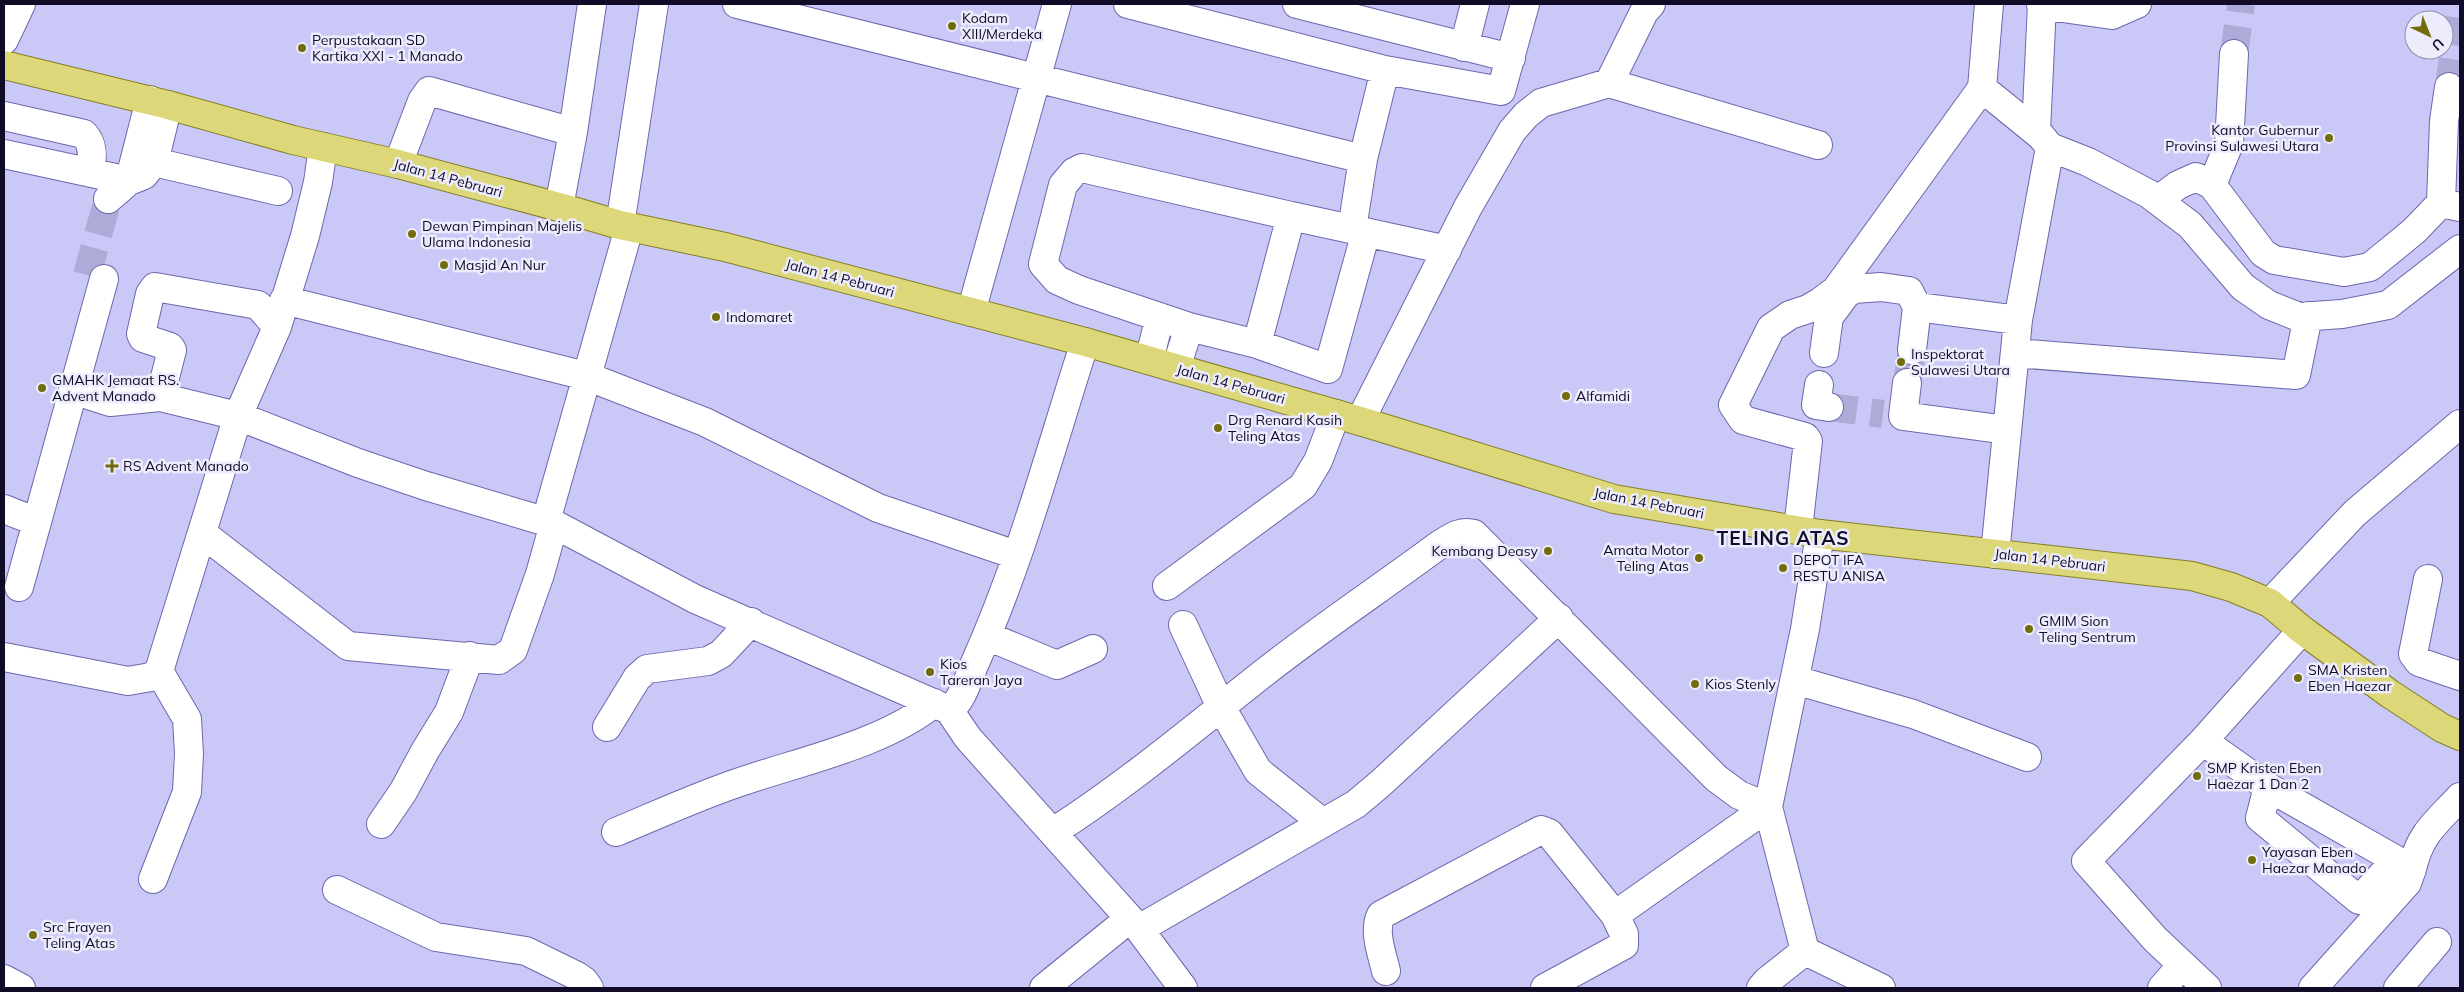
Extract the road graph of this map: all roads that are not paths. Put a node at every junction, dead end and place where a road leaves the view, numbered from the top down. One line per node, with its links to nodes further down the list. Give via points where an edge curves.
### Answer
1 (21, 4): 15 (street)
2 (592, 4): 29 (street)
3 (654, 4): 45 (street)
4 (737, 4): 21 (street)
5 (1057, 4): 21 (street)
6 (1128, 4): 20 (street)
7 (1297, 4): 14 (street)
8 (1475, 4): 16 (street)
9 (1525, 4): 18 (street)
10 (1989, 4): 23 (street)
11 (2041, 4): 12 (street, via 2112,14); 30 (street)
12 (2137, 4)
13 (1643, 6): 22 (street)
14 (1331, 8): 16 (street)
15 (4, 40)
16 (1464, 47): 18 (street)
17 (2234, 54): 38 (street, via 2229,144)
18 (1511, 58): 25 (street)
19 (4, 65): 26 (main road, Jalan 14 Pebruari)
20 (1385, 70): 25 (street); 34 (street)
21 (1036, 78): 34 (street); 52 (street)
22 (1609, 83): 27 (street); 31 (street)
23 (1982, 88): 30 (street); 76 (street, via 1836,290 1771,328 1733,405 1743,420 1805,436 1810,444)
24 (2449, 88): 42 (street, via 2444,121)
25 (1501, 92): 27 (street)
26 (159, 102): 32 (main road, Jalan 14 Pebruari); 35 (street); 40 (street)
27 (1541, 103): 48 (street, via 1512,131)
28 (4, 116): 37 (street, via 84,134 90,141 92,159)
29 (573, 132): 36 (street, via 431,90 422,101); 43 (street)
30 (2043, 139): 41 (street); 55 (street)
31 (1818, 144)
32 (323, 147): 36 (main road, Jalan 14 Pebruari); 50 (street, via 309,218)
33 (4, 154): 37 (street)
34 (1363, 159): 46 (street)
35 (154, 162): 39 (street); 40 (street, via 144,175)
36 (398, 164): 43 (main road, Jalan 14 Pebruari)
37 (89, 172): 40 (street)
38 (2212, 185): 41 (street, via 2196,177); 42 (street, via 2263,253 2274,260 2344,272 2370,267)
39 (278, 191)
40 (120, 194)
41 (2158, 200): 53 (street, via 2190,225 2244,287 2269,305 2299,317)
42 (2451, 205)
43 (559, 207): 45 (main road, Jalan 14 Pebruari)
44 (1291, 216): 46 (street); 54 (street, via 1088,169 1074,172 1063,184 1044,264 1049,273 1079,290); 59 (street)
45 (624, 226): 52 (main road, Jalan 14 Pebruari, via 725,248); 65 (street)
46 (1359, 231): 48 (street); 59 (street, via 1328,369)
47 (2460, 249): 53 (street, via 2388,305 2342,314)
48 (1447, 250): 70 (street)
49 (96, 277): 67 (street, via 81,296 94,316)
50 (284, 300): 56 (street); 65 (street)
51 (1917, 307): 55 (street); 60 (street); 61 (street, via 1909,292 1881,287 1854,288 1829,316)
52 (970, 312): 58 (main road, Jalan 14 Pebruari)
53 (2308, 316): 62 (street, via 2296,375)
54 (1160, 317): 57 (street); 63 (street)
55 (2018, 320): 62 (street)
56 (277, 327): 68 (street, via 258,305 154,288 141,334 143,338 172,350); 69 (street)
57 (1189, 327): 59 (street); 64 (street)
58 (1085, 342): 63 (main road, Jalan 14 Pebruari); 79 (street)
59 (1257, 344)
60 (1912, 350)
61 (1824, 353)
62 (2015, 353): 72 (street)
63 (1149, 360): 64 (main road, Jalan 14 Pebruari)
64 (1176, 368): 70 (main road, Jalan 14 Pebruari)
65 (586, 376): 75 (street); 79 (street, via 705,422 878,508)
66 (1907, 383): 72 (street, via 1893,415)
67 (73, 390): 68 (street, via 110,402); 74 (street)
68 (160, 397): 69 (street)
69 (238, 416): 75 (street, via 358,463); 77 (street)
70 (1348, 417): 76 (main road, Jalan 14 Pebruari, via 1614,499); 81 (street, via 1303,486)
71 (2460, 424): 83 (street, via 2355,513)
72 (2007, 430): 78 (street)
73 (4, 510): 74 (street)
74 (37, 522): 82 (street)
75 (550, 523): 85 (street, via 695,599); 90 (street, via 540,574 513,650 499,660)
76 (1809, 532): 78 (main road, Jalan 14 Pebruari); 94 (street)
77 (202, 533): 90 (street, via 348,646); 92 (street)
78 (1995, 554): 83 (main road, Jalan 14 Pebruari, via 2192,576)
79 (1016, 555): 87 (street)
80 (2428, 578): 93 (street, via 2413,654 2419,662)
81 (1167, 586)
82 (19, 587)
83 (2270, 603): 88 (main road, Jalan 14 Pebruari)
84 (1559, 618): 96 (street, via 1474,534 1466,532 1439,546); 103 (street, via 1716,778 1740,795); 104 (street, via 1368,795)
85 (751, 622): 95 (street); 97 (street, via 721,654 708,661 647,669)
86 (1183, 625): 96 (street)
87 (987, 636): 89 (street, via 1057,665); 95 (street, via 954,707)
88 (2310, 636): 98 (main road, Jalan 14 Pebruari, via 2442,728); 99 (street)
89 (1092, 649)
90 (470, 656): 105 (street, via 448,712 403,792)
91 (4, 657): 92 (street, via 128,681 151,678)
92 (159, 671): 109 (street, via 187,720 189,754 187,792)
93 (2460, 676)
94 (1794, 680): 100 (street, via 1913,714); 103 (street)
95 (941, 707): 106 (street, via 822,755 738,782); 107 (street)
96 (1221, 707): 104 (street, via 1258,771); 107 (street, via 1178,743)
97 (607, 727)
98 (2460, 736)
99 (2210, 746): 101 (street); 115 (street, via 2086,861)
100 (2027, 757)
101 (2268, 787): 108 (street); 108 (street, via 2260,818 2359,900)
102 (2460, 798): 108 (street, via 2422,838)
103 (1768, 807): 111 (street); 114 (street)
104 (1322, 822): 112 (street, via 1235,875)
105 (380, 824)
106 (616, 832)
107 (1054, 832): 112 (street)
108 (2404, 865): 127 (street, via 2407,883)
109 (153, 879)
110 (337, 890): 119 (street, via 436,937 526,951 577,976)
111 (1615, 915): 116 (street, via 1549,833 1541,830 1381,915 1378,936); 122 (street, via 1624,934 1624,945)
112 (1134, 924): 120 (street); 121 (street)
113 (2437, 942): 128 (street)
114 (1805, 951): 123 (street); 124 (street)
115 (2182, 965): 125 (street); 126 (street)
116 (1386, 970)
117 (4, 979): 118 (street)
118 (20, 988)
119 (589, 988)
120 (1044, 988)
121 (1183, 988)
122 (1545, 988)
123 (1761, 988)
124 (1881, 988)
125 (2162, 988)
126 (2207, 988)
127 (2314, 988)
128 (2398, 988)

